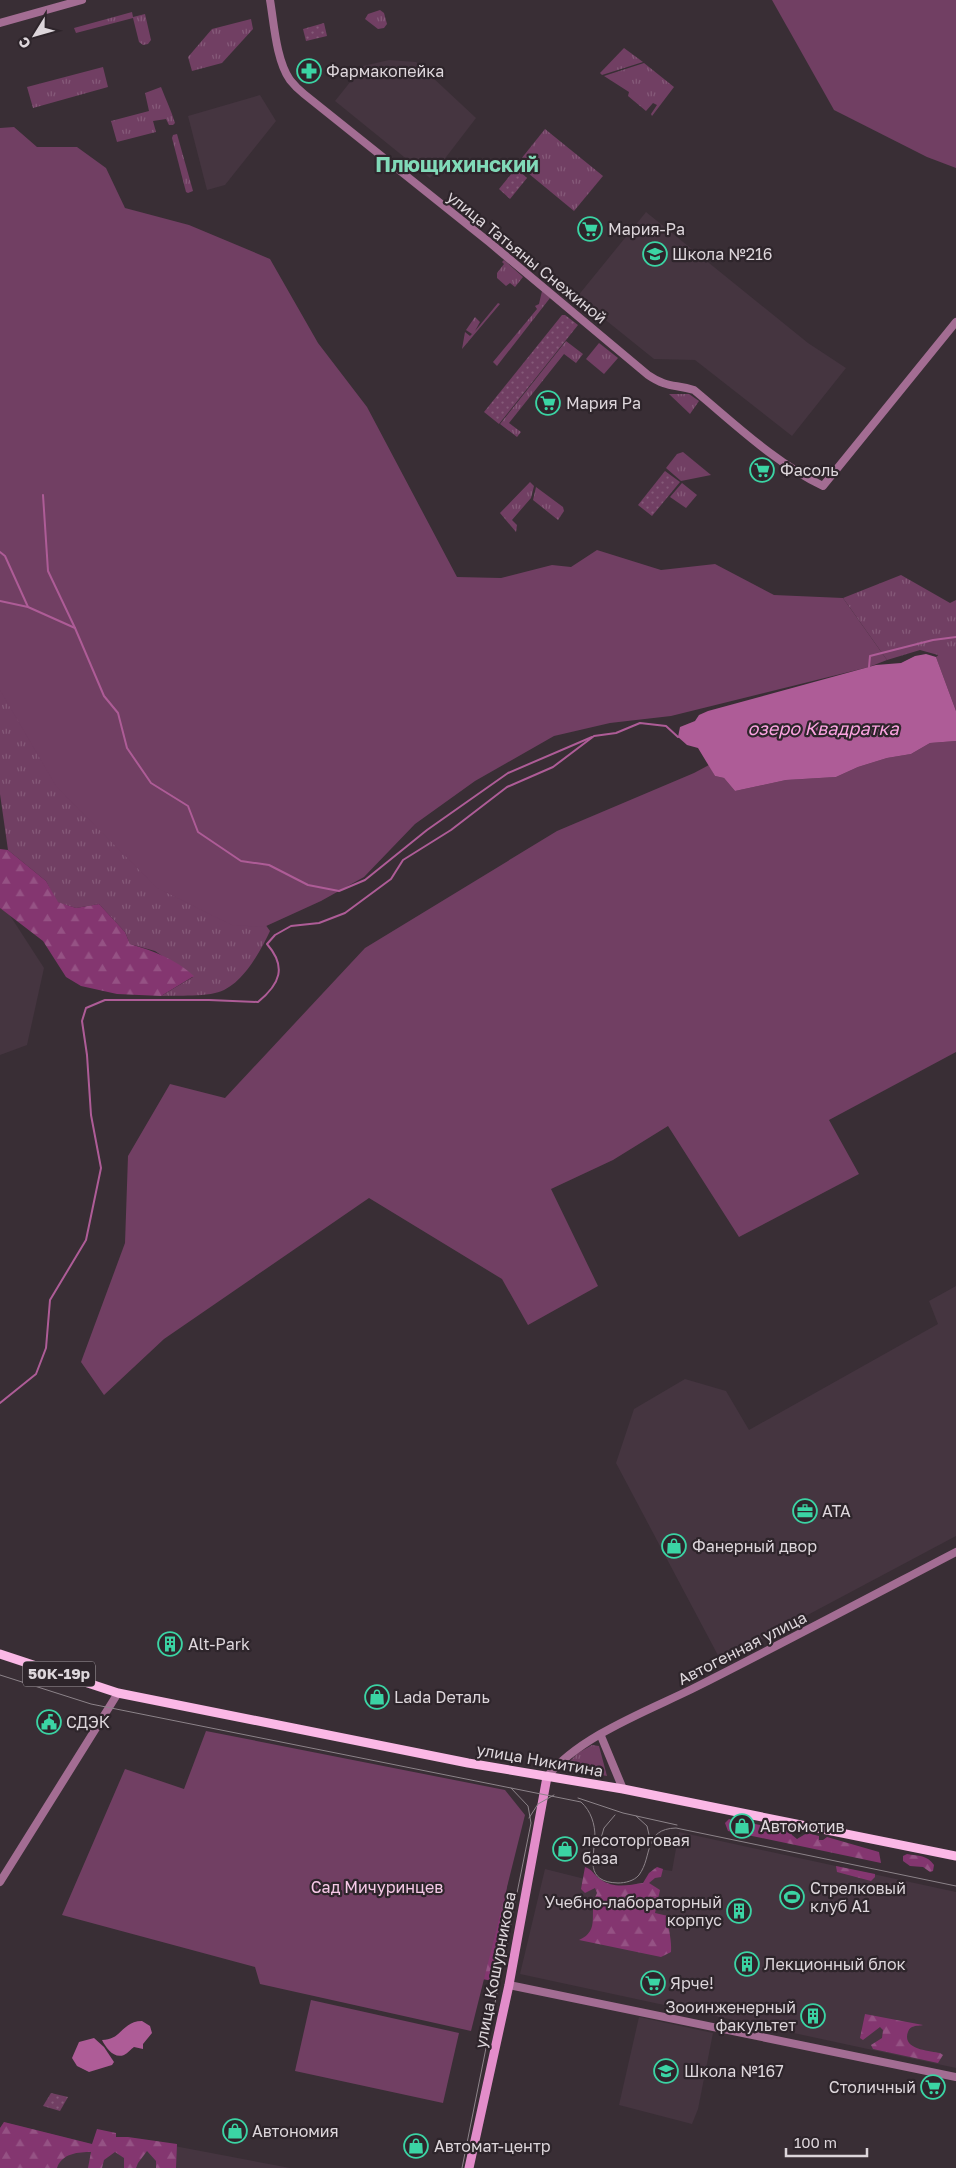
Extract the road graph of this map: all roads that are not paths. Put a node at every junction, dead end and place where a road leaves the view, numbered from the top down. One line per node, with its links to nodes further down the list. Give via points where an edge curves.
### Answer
1 (82, 0): 3 (street)
2 (270, 0): 4 (street, улица Татьяны Снежиной, via 286,72 304,94 648,375 665,385 694,390 769,452 822,486)
3 (0, 23)
4 (956, 322)
5 (956, 1552): 8 (street, Автогенная улица)
6 (0, 1654): 7 (main road, 50К-19р)
7 (118, 1693): 9 (main road, улица Никитина); 12 (street)
8 (601, 1736): 9 (street, Автогенная улица, via 566,1758); 10 (street)
9 (547, 1777): 10 (main road, улица Никитина); 13 (main road, улица Кошурникова)
10 (623, 1789): 11 (main road, улица Никитина)
11 (956, 1856)
12 (0, 1882)
13 (509, 1986): 14 (street); 15 (main road, улица Кошурникова)
14 (956, 2076)
15 (469, 2168)

